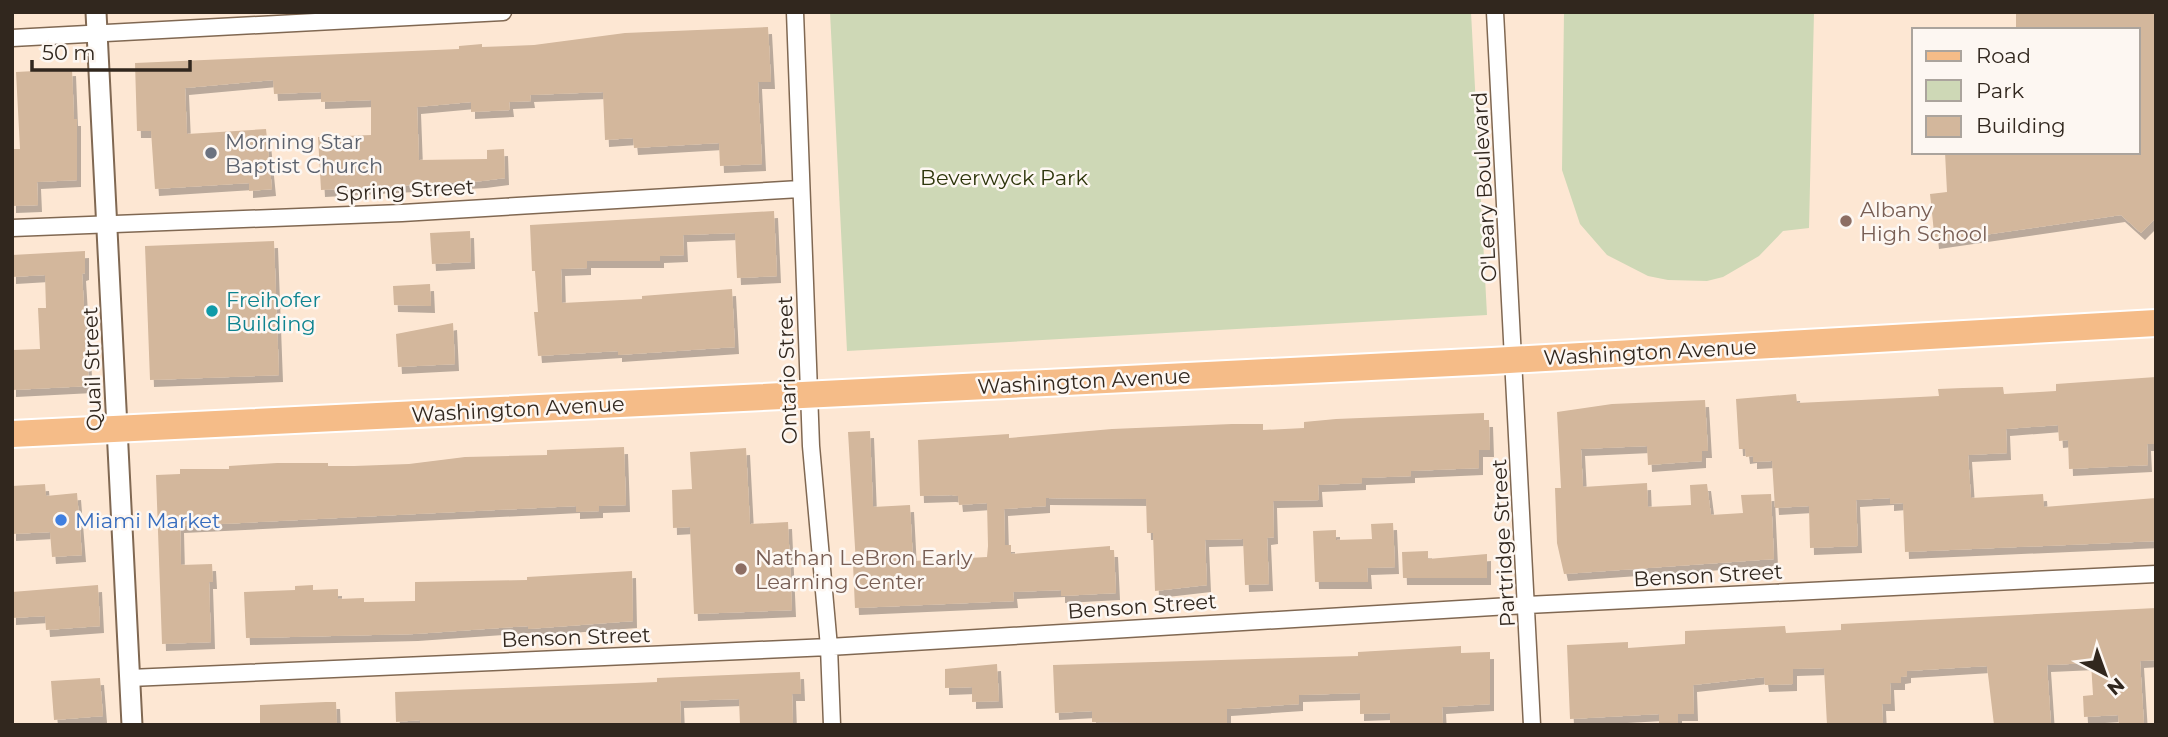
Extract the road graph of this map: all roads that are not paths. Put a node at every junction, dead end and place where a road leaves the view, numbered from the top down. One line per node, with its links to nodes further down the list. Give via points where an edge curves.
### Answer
1 (96, 12): 5 (street, Quail Street)
2 (503, 12): 5 (street)
3 (795, 12): 7 (street, Ontario Street)
4 (1495, 12): 11 (street, O'Leary Boulevard)
5 (97, 33): 6 (street); 8 (street, Quail Street)
6 (12, 38)
7 (800, 189): 8 (street, Spring Street, via 402,213); 12 (street, Ontario Street)
8 (109, 223): 9 (street, Spring Street); 13 (street, Quail Street)
9 (12, 228)
10 (2156, 323): 11 (main road, Washington Avenue)
11 (1515, 359): 12 (main road, Washington Avenue); 16 (street, Partridge Street)
12 (811, 395): 13 (main road, Washington Avenue); 17 (street, Ontario Street, via 811,446)
13 (118, 430): 14 (main road, Washington Avenue); 18 (street, Quail Street)
14 (12, 435)
15 (2156, 574): 16 (street, Benson Street)
16 (1527, 605): 17 (street, Benson Street); 21 (street, Partridge Street)
17 (829, 647): 18 (street, Benson Street); 20 (street, Ontario Street)
18 (130, 678): 19 (street, Quail Street)
19 (132, 725)
20 (832, 725)
21 (1532, 725)

